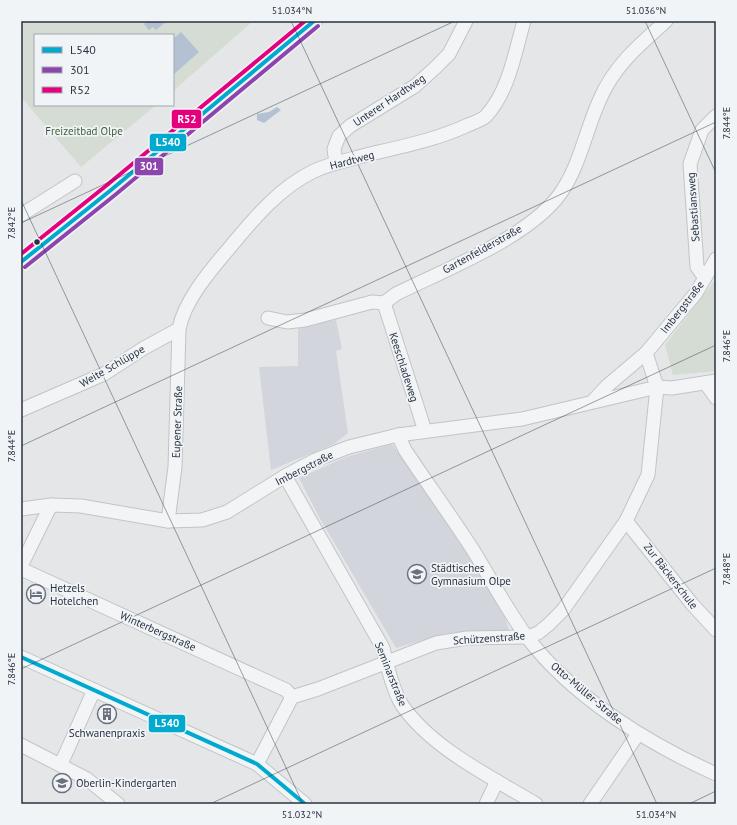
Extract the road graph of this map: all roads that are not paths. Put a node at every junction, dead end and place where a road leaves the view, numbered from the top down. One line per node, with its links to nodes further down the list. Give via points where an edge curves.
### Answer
1 (314, 21): 10 (main road)
2 (466, 21): 6 (street, Unterer Hardtweg, via 449,54 435,68 415,86 350,126 339,136 334,149)
3 (524, 21): 6 (street, Hardtweg, via 503,91 486,117 446,134 410,145)
4 (666, 21): 12 (street, Gartenfelderstraße, via 626,58 610,80 600,98 570,176 560,194 545,210 518,232 396,294)
5 (716, 116): 11 (street, Sebastiansweg, via 702,130 690,164 697,267)
6 (336, 162): 14 (street, Hardtweg, via 291,185 248,224 208,273)
7 (75, 181): 8 (street)
8 (21, 215)
9 (716, 259): 11 (street, Imbergstraße)
10 (21, 262)
11 (705, 278): 15 (street, Imbergstraße, via 696,293)
12 (384, 303): 13 (street, via 372,302 305,320 287,322); 21 (street, Keeschladeweg)
13 (268, 318)
14 (180, 326): 20 (street, Weite Schlüppe, via 104,374); 26 (street, Eupener Straße, via 175,467)
15 (646, 353): 17 (street); 19 (street, Imbergstraße)
16 (711, 383): 17 (street, Imbergstraße, via 672,388); 18 (street)
17 (657, 387): 19 (street, Imbergstraße); 27 (street, Schützenstraße, via 648,475)
18 (716, 398)
19 (593, 401): 21 (street, Imbergstraße, via 522,419)
20 (21, 410)
21 (425, 431): 22 (street, Imbergstraße)
22 (398, 435): 23 (street, Imbergstraße, via 336,452); 30 (street, Otto-Müller-Straße, via 405,450 472,549)
23 (285, 476): 26 (street, Imbergstraße, via 227,512 202,520); 32 (street, Seminarstraße, via 383,648)
24 (51, 504): 25 (street, Imbergstraße); 26 (street, Imbergstraße, via 81,506); 28 (street)
25 (21, 509)
26 (168, 521)
27 (626, 521): 29 (street, Zur Bäckerschule); 30 (street, Schützenstraße, via 563,610 538,633)
28 (22, 571): 34 (street, Winterbergstraße, via 286,690)
29 (716, 630)
30 (527, 637): 32 (street, Schützenstraße, via 467,638 436,644); 35 (street, Otto-Müller-Straße, via 565,678)
31 (21, 657): 33 (street)
32 (386, 663): 34 (street, Schützenstraße); 40 (street, Seminarstraße, via 402,705 434,741)
33 (94, 690): 37 (street); 38 (street)
34 (292, 697): 38 (street)
35 (638, 734): 39 (street, Otto-Müller-Straße, via 684,760); 45 (street)
36 (21, 745): 37 (street)
37 (61, 764): 41 (street, via 87,778)
38 (257, 764): 42 (street)
39 (716, 774)
40 (497, 781): 43 (street); 44 (street, Seminarstraße)
41 (118, 804)
42 (305, 804)
43 (486, 804)
44 (536, 804)
45 (590, 804)

